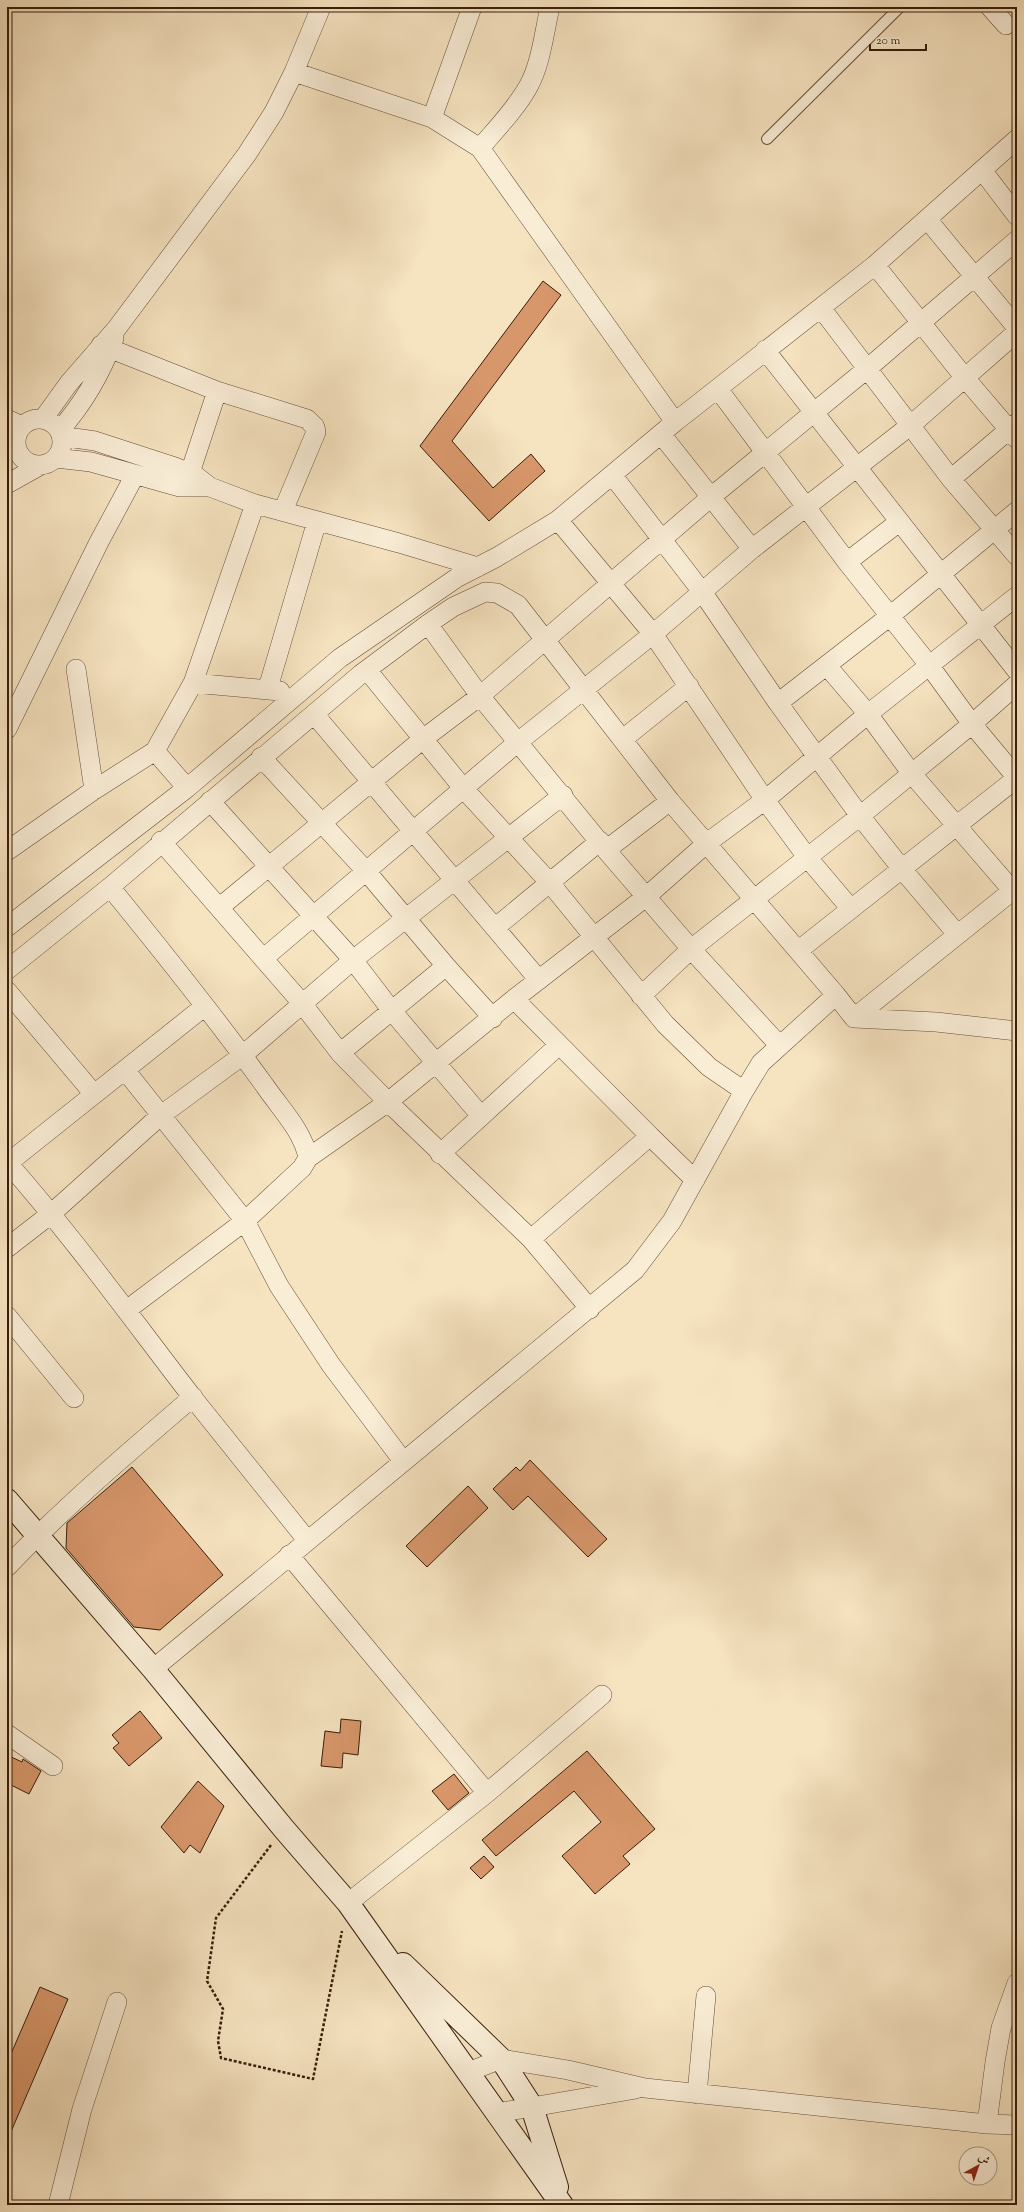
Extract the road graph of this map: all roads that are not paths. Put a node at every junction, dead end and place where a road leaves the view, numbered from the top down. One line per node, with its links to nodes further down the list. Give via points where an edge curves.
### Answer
1 (321, 7): 7 (street)
2 (472, 7): 8 (street)
3 (550, 7): 11 (street, via 538,60 528,86 511,112)
4 (900, 7): 9 (lane)
5 (990, 7): 6 (street)
6 (1006, 25)
7 (294, 72): 8 (street); 22 (street, via 274,112 247,154)
8 (432, 118): 11 (street)
9 (767, 139)
10 (1017, 139): 12 (street)
11 (480, 148): 32 (street)
12 (982, 170): 13 (street); 14 (street)
13 (1017, 216)
14 (927, 219): 16 (street); 17 (street)
15 (1017, 240): 17 (street)
16 (875, 265): 18 (street); 19 (street)
17 (976, 276): 19 (street); 20 (street)
18 (821, 308): 23 (street); 24 (street)
19 (922, 322): 24 (street); 25 (street)
20 (1017, 328)
21 (1017, 332): 25 (street)
22 (106, 347): 27 (street); 29 (street, via 69,383); 34 (street, via 86,398)
23 (766, 350): 26 (street); 28 (street)
24 (868, 368): 28 (street); 31 (street)
25 (966, 378): 31 (street); 33 (street)
26 (718, 389): 32 (street); 36 (street)
27 (217, 391): 39 (street); 49 (street, via 307,419 316,427)
28 (815, 412): 36 (street); 38 (street)
29 (43, 419): 30 (street); 34 (street, via 52,423)
30 (14, 422): 35 (street, via 17,435)
31 (911, 425): 38 (street); 42 (street)
32 (668, 428): 41 (street); 45 (street)
33 (1014, 431): 42 (street)
34 (60, 433): 37 (street, via 62,444); 39 (street)
35 (11, 447): 37 (street, via 30,463)
36 (766, 451): 45 (street); 47 (street)
37 (48, 462): 40 (street, via 91,462); 43 (street)
38 (857, 468): 47 (street); 52 (street)
39 (190, 473): 44 (street)
40 (135, 475): 44 (street, via 180,487); 84 (street)
41 (613, 476): 50 (street); 54 (street)
42 (951, 479): 53 (street)
43 (7, 484)
44 (210, 487): 46 (street)
45 (711, 497): 54 (street); 55 (street)
46 (254, 504): 49 (street); 73 (street)
47 (807, 508): 55 (street); 57 (street)
48 (1017, 510): 53 (street)
49 (283, 511): 51 (street)
50 (558, 520): 58 (street); 60 (street)
51 (317, 522): 58 (street); 76 (street)
52 (899, 522): 57 (street); 59 (street)
53 (993, 529): 56 (street); 59 (street)
54 (663, 538): 60 (street); 61 (street)
55 (752, 549): 61 (street)
56 (1017, 556)
57 (847, 562): 63 (street)
58 (478, 567): 78 (street, via 404,612 340,658)
59 (940, 575): 63 (street); 65 (street)
60 (611, 583): 66 (street); 67 (street)
61 (703, 593): 66 (street); 80 (street)
62 (1017, 596): 65 (street)
63 (890, 616): 68 (street); 69 (street)
64 (428, 624): 67 (street, via 470,597 485,592 497,593 518,605); 71 (street); 79 (street)
65 (980, 624): 68 (street); 72 (street)
66 (654, 634): 75 (street); 77 (street)
67 (544, 638): 77 (street); 79 (street)
68 (929, 665): 82 (street); 83 (street)
69 (827, 666): 80 (street); 82 (street)
70 (76, 670): 96 (street)
71 (366, 670): 81 (street); 85 (street)
72 (1017, 671)
73 (193, 683): 76 (street); 88 (street)
74 (1017, 684): 83 (street)
75 (689, 686): 86 (street); 98 (street)
76 (268, 688): 78 (street)
77 (584, 689): 86 (street); 87 (street)
78 (297, 694): 94 (street)
79 (480, 696): 85 (street); 87 (street)
80 (778, 703): 89 (street)
81 (314, 714): 90 (street); 93 (street)
82 (868, 714): 89 (street); 91 (street)
83 (972, 724): 91 (street); 92 (street)
84 (7, 729)
85 (423, 739): 93 (street); 95 (street)
86 (623, 739): 100 (street)
87 (518, 742): 95 (street); 97 (street)
88 (155, 751): 94 (street); 96 (street)
89 (818, 756): 98 (street); 101 (street)
90 (261, 757): 99 (street); 102 (street)
91 (912, 774): 101 (street); 103 (street)
92 (1017, 778): 103 (street)
93 (371, 783): 102 (street); 104 (street)
94 (187, 788): 124 (street)
95 (463, 788): 104 (street); 105 (street)
96 (94, 790): 109 (street)
97 (563, 795): 105 (street); 108 (street)
98 (765, 800): 107 (street); 110 (street)
99 (210, 801): 106 (street); 111 (street)
100 (670, 801): 107 (street); 108 (street)
101 (860, 816): 110 (street); 112 (street)
102 (322, 823): 111 (street); 113 (street)
103 (956, 825): 112 (street); 117 (street)
104 (412, 831): 113 (street); 114 (street)
105 (507, 838): 114 (street); 115 (street)
106 (161, 841): 116 (street); 120 (street)
107 (707, 843): 118 (street); 119 (street)
108 (603, 846): 115 (street); 118 (street)
109 (7, 851)
110 (808, 857): 119 (street); 121 (street)
111 (269, 865): 120 (street); 122 (street)
112 (902, 869): 121 (street); 126 (street)
113 (366, 871): 122 (street); 123 (street)
114 (455, 881): 123 (street); 125 (street)
115 (550, 882): 125 (street); 127 (street)
116 (110, 887): 133 (street); 140 (street)
117 (1015, 888): 126 (street)
118 (647, 896): 127 (street); 128 (street)
119 (754, 899): 128 (street); 129 (street)
120 (220, 907): 130 (street)
121 (851, 909): 129 (street)
122 (314, 916): 130 (street); 131 (street)
123 (407, 918): 131 (street); 132 (street)
124 (7, 927)
125 (496, 927): 134 (street)
126 (957, 934): 143 (street)
127 (594, 936): 134 (street); 136 (street)
128 (691, 948): 136 (street); 146 (street)
129 (798, 950): 137 (street)
130 (264, 958): 139 (street)
131 (353, 960): 139 (street); 141 (street)
132 (446, 966): 141 (street); 142 (street)
133 (7, 970)
134 (539, 980): 138 (street)
135 (7, 991): 152 (street)
136 (641, 996): 151 (street, via 704,1063)
137 (836, 996): 143 (street); 146 (street)
138 (514, 999): 142 (street); 145 (street)
139 (302, 1002): 147 (street); 148 (street)
140 (205, 1006): 148 (street); 150 (street)
141 (392, 1011): 147 (street); 149 (street)
142 (493, 1018): 149 (street)
143 (854, 1018): 144 (street, via 936,1022)
144 (1017, 1031)
145 (559, 1045): 155 (street); 156 (street)
146 (779, 1045): 151 (street, via 761,1064)
147 (340, 1053): 153 (street)
148 (242, 1055): 154 (street); 158 (street, via 302,1137)
149 (437, 1062): 153 (street); 155 (street)
150 (125, 1070): 152 (street); 154 (street)
151 (744, 1091): 160 (street)
152 (94, 1094): 159 (street)
153 (388, 1102): 157 (street); 158 (street)
154 (160, 1116): 161 (street); 162 (street)
155 (481, 1116): 157 (street)
156 (650, 1136): 160 (street); 163 (street)
157 (440, 1154): 163 (street)
158 (308, 1158): 162 (street, via 302,1168)
159 (8, 1163): 161 (street)
160 (695, 1180): 166 (street, via 672,1221 635,1270)
161 (52, 1213): 164 (street); 165 (street)
162 (245, 1221): 165 (street); 170 (street, via 279,1286 331,1365)
163 (530, 1238): 166 (street)
164 (7, 1248)
165 (128, 1309): 168 (street)
166 (590, 1309): 170 (street)
167 (7, 1316): 169 (street)
168 (193, 1397): 172 (street); 173 (street)
169 (74, 1398)
170 (403, 1461): 173 (street)
171 (7, 1500): 172 (street)
172 (37, 1536): 175 (street); 176 (street)
173 (307, 1540): 174 (street)
174 (289, 1555): 176 (street); 180 (street)
175 (7, 1567)
176 (153, 1669): 181 (street)
177 (602, 1695): 180 (street)
178 (7, 1734): 179 (street)
179 (53, 1766)
180 (487, 1793): 181 (street)
181 (348, 1903): 182 (street)
182 (362, 1924): 186 (street); 187 (street)
183 (1017, 1983): 192 (street, via 1001,2028 994,2062)
184 (706, 1996): 189 (street)
185 (117, 2002): 194 (street, via 82,2109)
186 (501, 2059): 187 (street); 188 (street, via 568,2070); 190 (street)
187 (468, 2072): 191 (street)
188 (645, 2088): 189 (street); 190 (street)
189 (697, 2094): 192 (street)
190 (532, 2107): 191 (street); 195 (street)
191 (497, 2113): 195 (street)
192 (987, 2124): 193 (street)
193 (1017, 2125)
194 (58, 2205)
195 (562, 2205)

